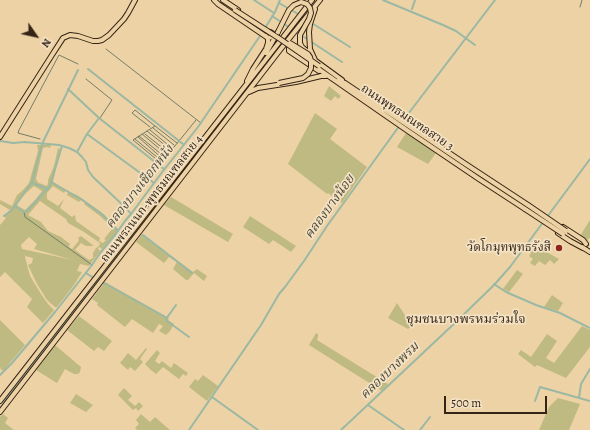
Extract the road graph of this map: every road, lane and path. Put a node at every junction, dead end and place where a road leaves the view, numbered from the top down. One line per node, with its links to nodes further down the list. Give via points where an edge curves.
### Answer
1 (135, 0): 22 (main road, via 124,19 102,40 93,42 70,35 63,38)
2 (214, 0): 7 (main road, ถนนพุทธมณฑลสาย 3); 10 (main road)
3 (220, 0): 7 (main road, ถนนพุทธมณฑลสาย 3)
4 (223, 0): 10 (main road, bridge, via 272,33 270,38)
5 (312, 0): 16 (main road, ถนนพรานนก-พุทธมณฑลสาย 4)
6 (320, 0): 8 (main road, ถนนพรานนก-พุทธมณฑลสาย 4)
7 (235, 12): 9 (main road, ถนนพุทธมณฑลสาย 3, bridge); 13 (main road, ถนนพุทธมณฑลสาย 3, bridge)
8 (309, 18): 11 (main road, bridge, via 310,49); 20 (main road, ถนนพรานนก-พุทธมณฑลสาย 4, via 303,21)
9 (274, 35): 13 (main road, ถนนพุทธมณฑลสาย 3, bridge); 18 (main road, bridge, via 308,54 311,61 310,70 305,77)
10 (265, 36): 14 (main road, via 268,39 266,49)
11 (313, 56): 12 (main road); 14 (main road, bridge, via 300,43 300,35 311,13 307,4 301,2 289,10 270,47)
12 (315, 61): 15 (main road, via 293,46 289,48 289,51); 17 (main road, via 341,79)
13 (318, 67): 17 (main road, ถนนพุทธมณฑลสาย 3)
14 (251, 72): 16 (main road)
15 (326, 76): 17 (main road); 18 (main road)
16 (246, 84): 25 (main road, ถนนพรานนก-พุทธมณฑลสาย 4)
17 (344, 84): 19 (main road, ถนนพุทธมณฑลสาย 3)
18 (253, 90): 20 (main road)
19 (354, 91): 21 (main road, ถนนพุทธมณฑลสาย 3, via 393,121); 21 (main road, ถนนพุทธมณฑลสาย 3, via 399,119)
20 (246, 94): 26 (main road, ถนนพรานนก-พุทธมณฑลสาย 4)
21 (406, 127): 23 (main road, ถนนพุทธมณฑลสาย 3)
22 (0, 137)
23 (476, 173): 24 (main road); 24 (main road, ถนนพุทธมณฑลสาย 3)
24 (482, 180): 27 (main road, ถนนพุทธมณฑลสาย 3)
25 (170, 183): 26 (main road); 30 (main road, ถนนพรานนก-พุทธมณฑลสาย 4)
26 (174, 187): 30 (main road, ถนนพรานนก-พุทธมณฑลสาย 4)
27 (511, 197): 27 (main road, via 543,213 543,218 539,221 514,204); 28 (main road, ถนนพุทธมณฑลสาย 3, bridge)
28 (586, 246): 28 (main road, via 570,241 546,224 551,219 583,240); 29 (main road, ถนนพุทธมณฑลสาย 3)
29 (590, 252)
30 (1, 404): 31 (main road, ถนนพรานนก-พุทธมณฑลสาย 4)
31 (0, 412)

